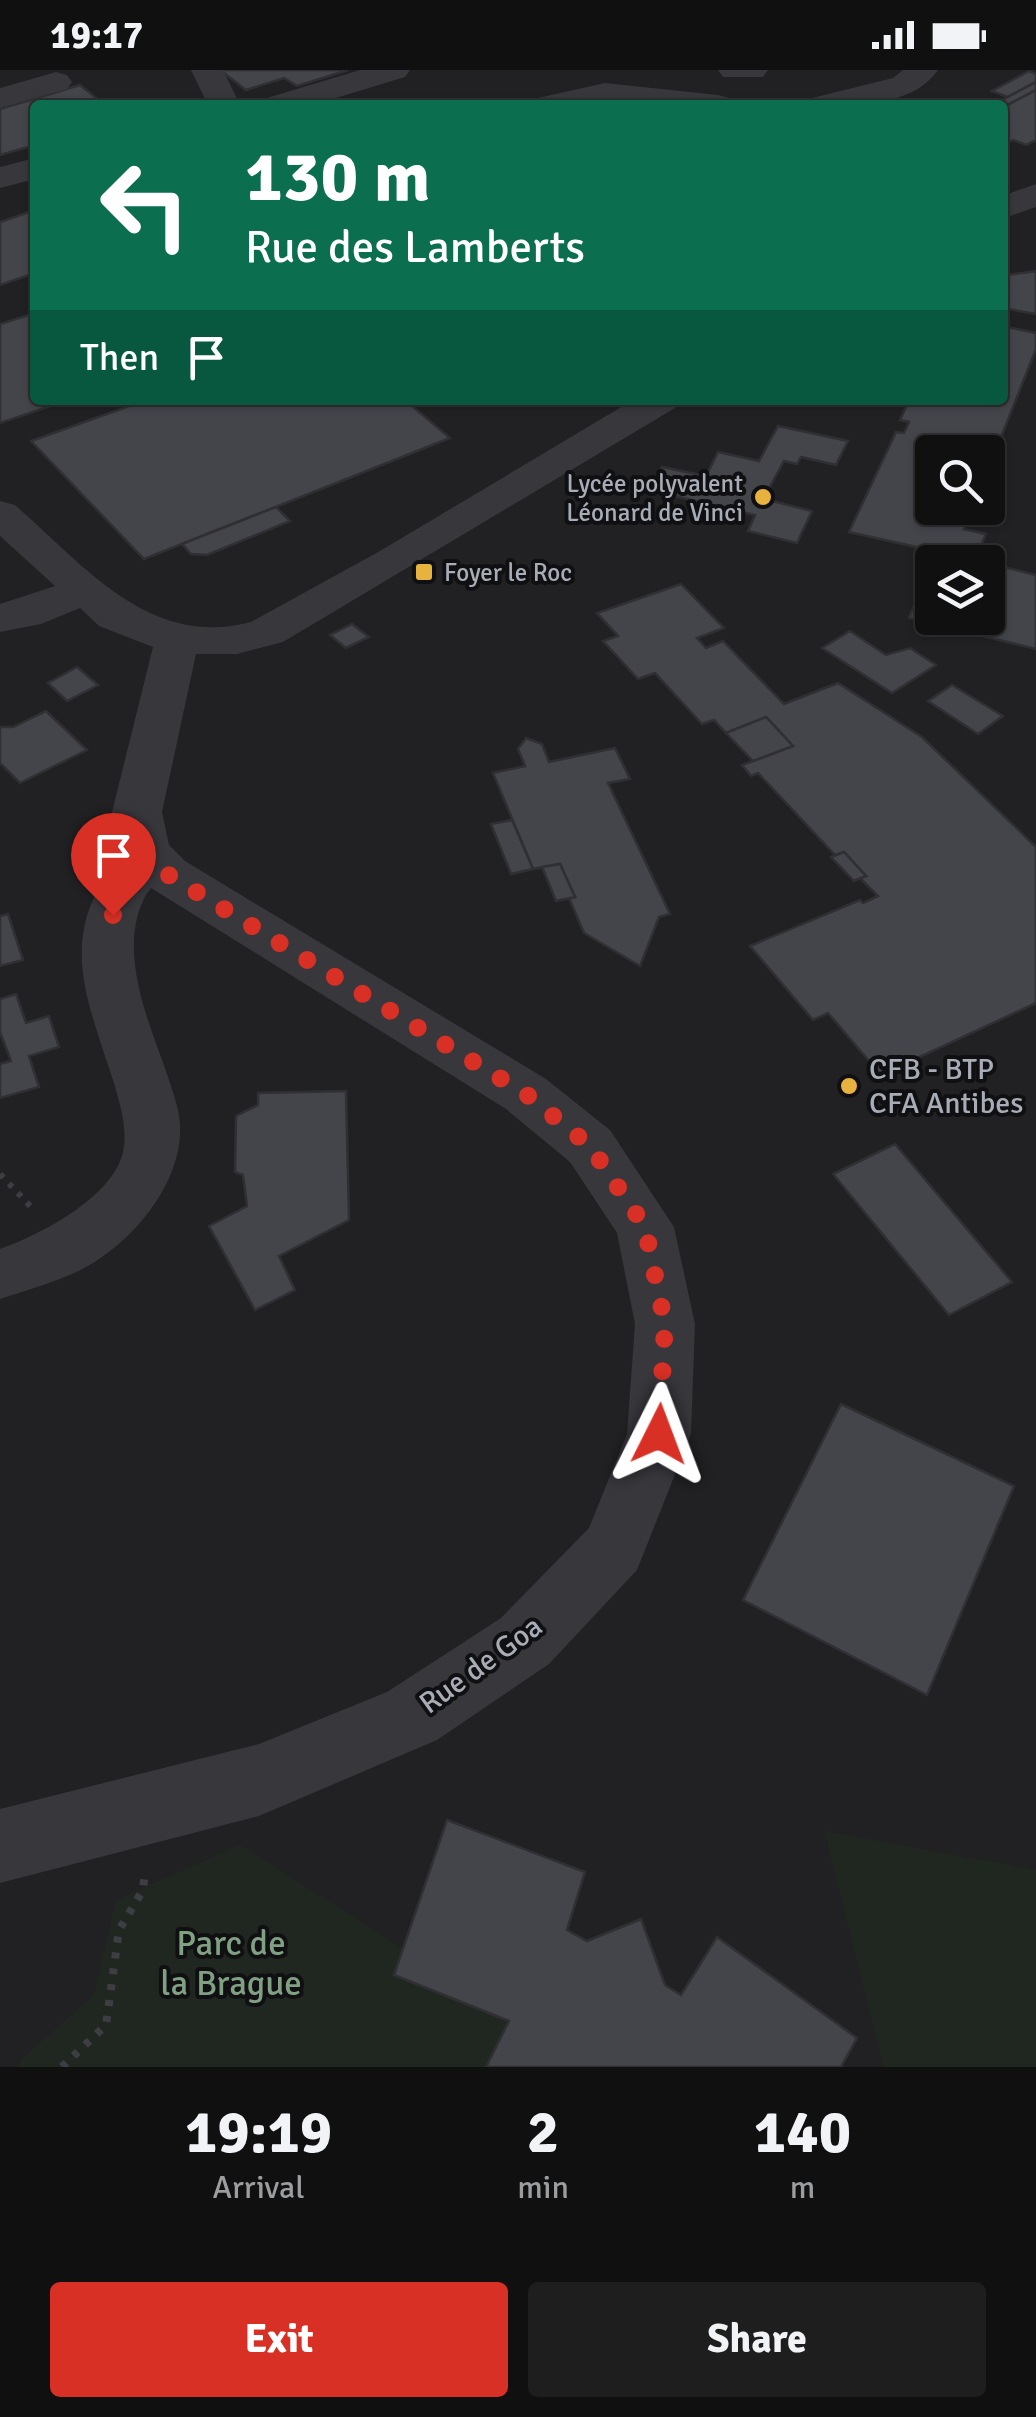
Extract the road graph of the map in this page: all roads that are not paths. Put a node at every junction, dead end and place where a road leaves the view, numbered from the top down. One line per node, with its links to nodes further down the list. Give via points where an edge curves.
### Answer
1 (207, 70): 10 (street)
2 (394, 70): 11 (street)
3 (674, 70): 8 (street)
4 (734, 70): 5 (street)
5 (752, 70)
6 (922, 70): 14 (street, via 904,85)
7 (56, 82): 9 (street)
8 (618, 95): 12 (street); 13 (street)
9 (0, 98)
10 (222, 100)
11 (295, 100)
12 (570, 100)
13 (668, 100)
14 (844, 100)
15 (30, 169): 16 (street)
16 (0, 178)
17 (1036, 194): 18 (street)
18 (1008, 206)
19 (653, 405): 23 (street, via 268,632 238,640)
20 (0, 514): 21 (street)
21 (86, 590): 22 (street); 23 (street, via 114,616)
22 (0, 618)
23 (177, 640): 24 (street, via 138,812)
24 (148, 857): 25 (street, via 119,892 107,937 109,986 150,1110 152,1154 124,1206 55,1254); 26 (street, Rue de Goa, via 526,1094 590,1146 645,1227 665,1324 659,1434 614,1548 525,1641 412,1716 259,1780)
25 (0, 1274)
26 (0, 1846)

